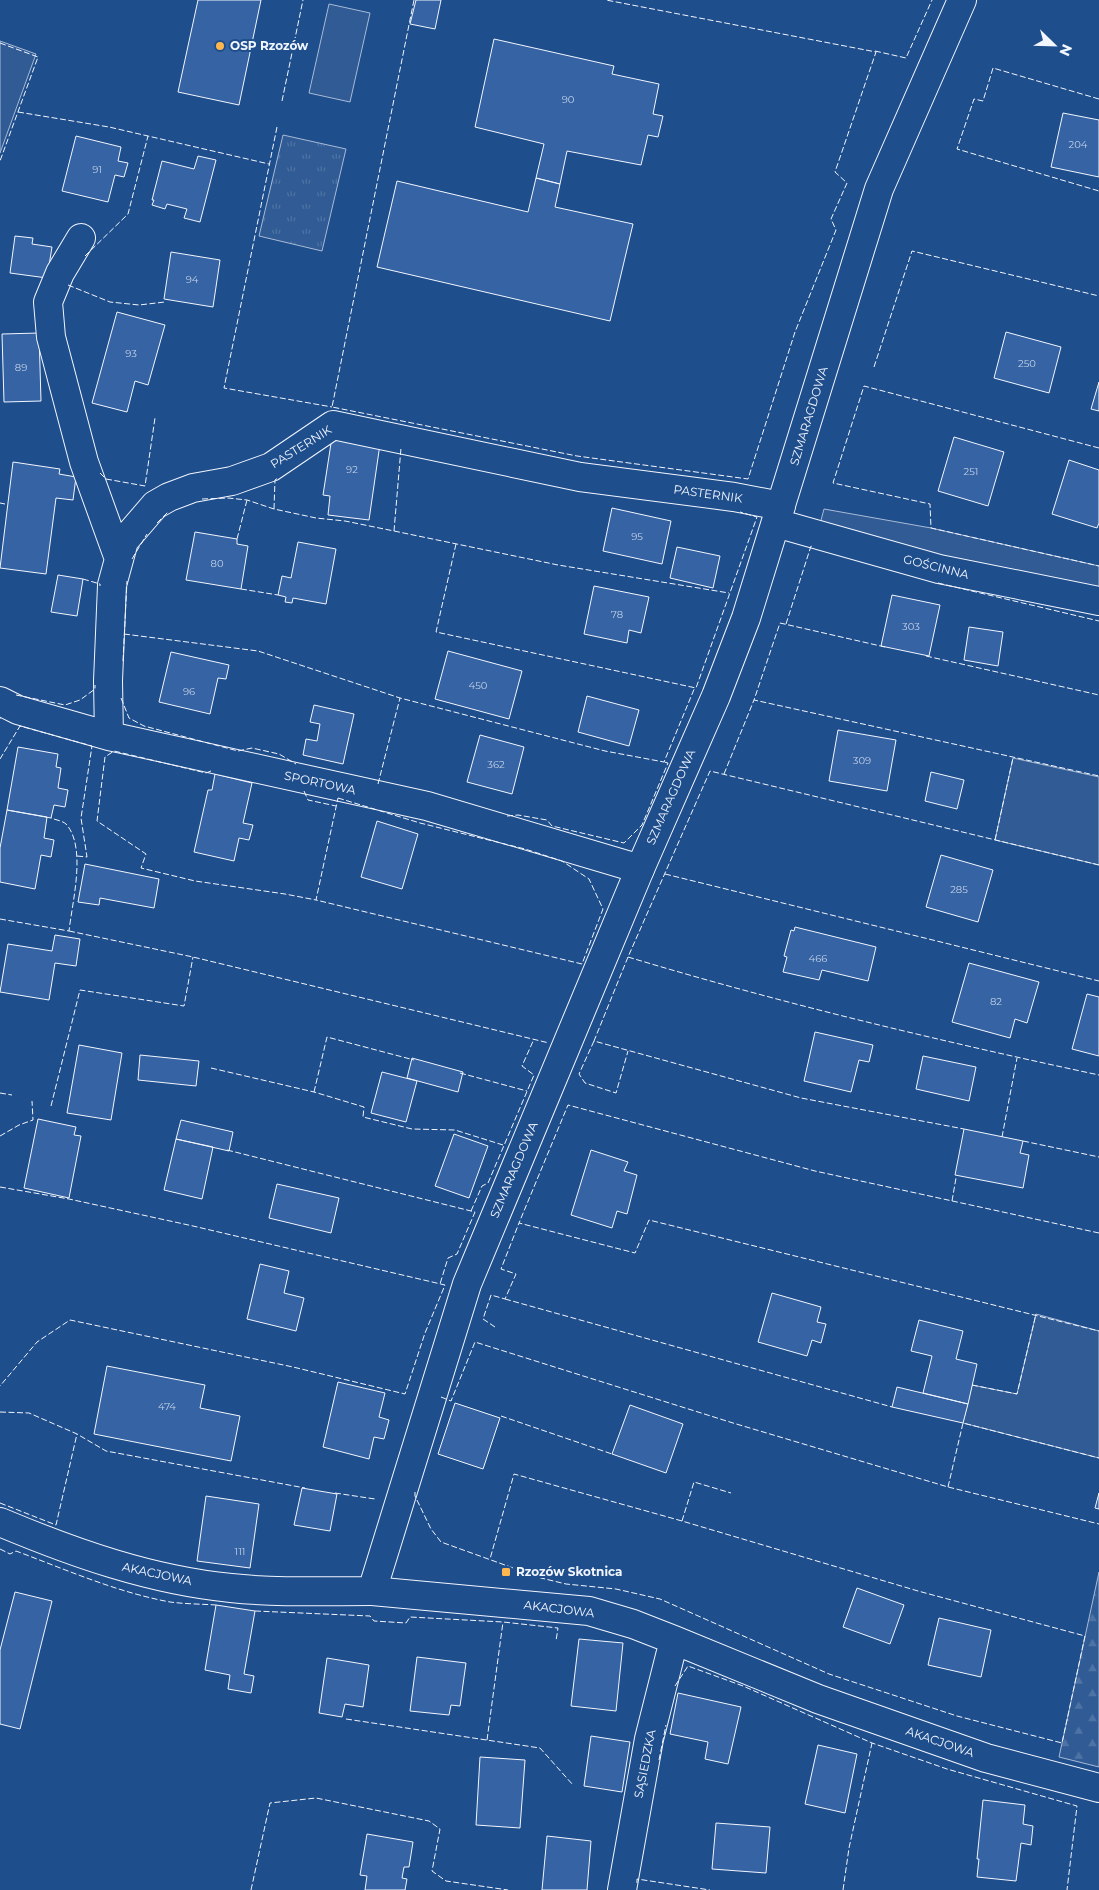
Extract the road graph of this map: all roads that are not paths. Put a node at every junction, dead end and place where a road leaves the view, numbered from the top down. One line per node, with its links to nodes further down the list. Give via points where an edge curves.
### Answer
1 (962, 0): 3 (street, SZMARAGDOWA, via 879,189)
2 (81, 238): 4 (street, via 60,273 48,302 51,337 84,462)
3 (778, 515): 4 (street, PASTERNIK, via 734,498 580,477 333,425 271,467 232,481 193,488 155,505 124,541); 5 (street, GOŚCINNA, via 939,569); 8 (street, SZMARAGDOWA, via 746,618 716,696)
4 (119, 559): 7 (street, PASTERNIK, via 112,585)
5 (1099, 601)
6 (0, 701): 7 (street, SPORTOWA, via 18,710)
7 (109, 736): 8 (street, SPORTOWA, via 427,806)
8 (640, 869): 10 (street, SZMARAGDOWA, via 466,1284)
9 (0, 1522): 10 (street, AKACJOWA, via 112,1564 174,1578 228,1588 279,1592)
10 (372, 1591): 11 (street, AKACJOWA, via 589,1611)
11 (674, 1640): 12 (street, AKACJOWA, via 818,1699 986,1758); 13 (street, SĄSIEDZKA, via 648,1739)
12 (1099, 1788)
13 (622, 1890)

